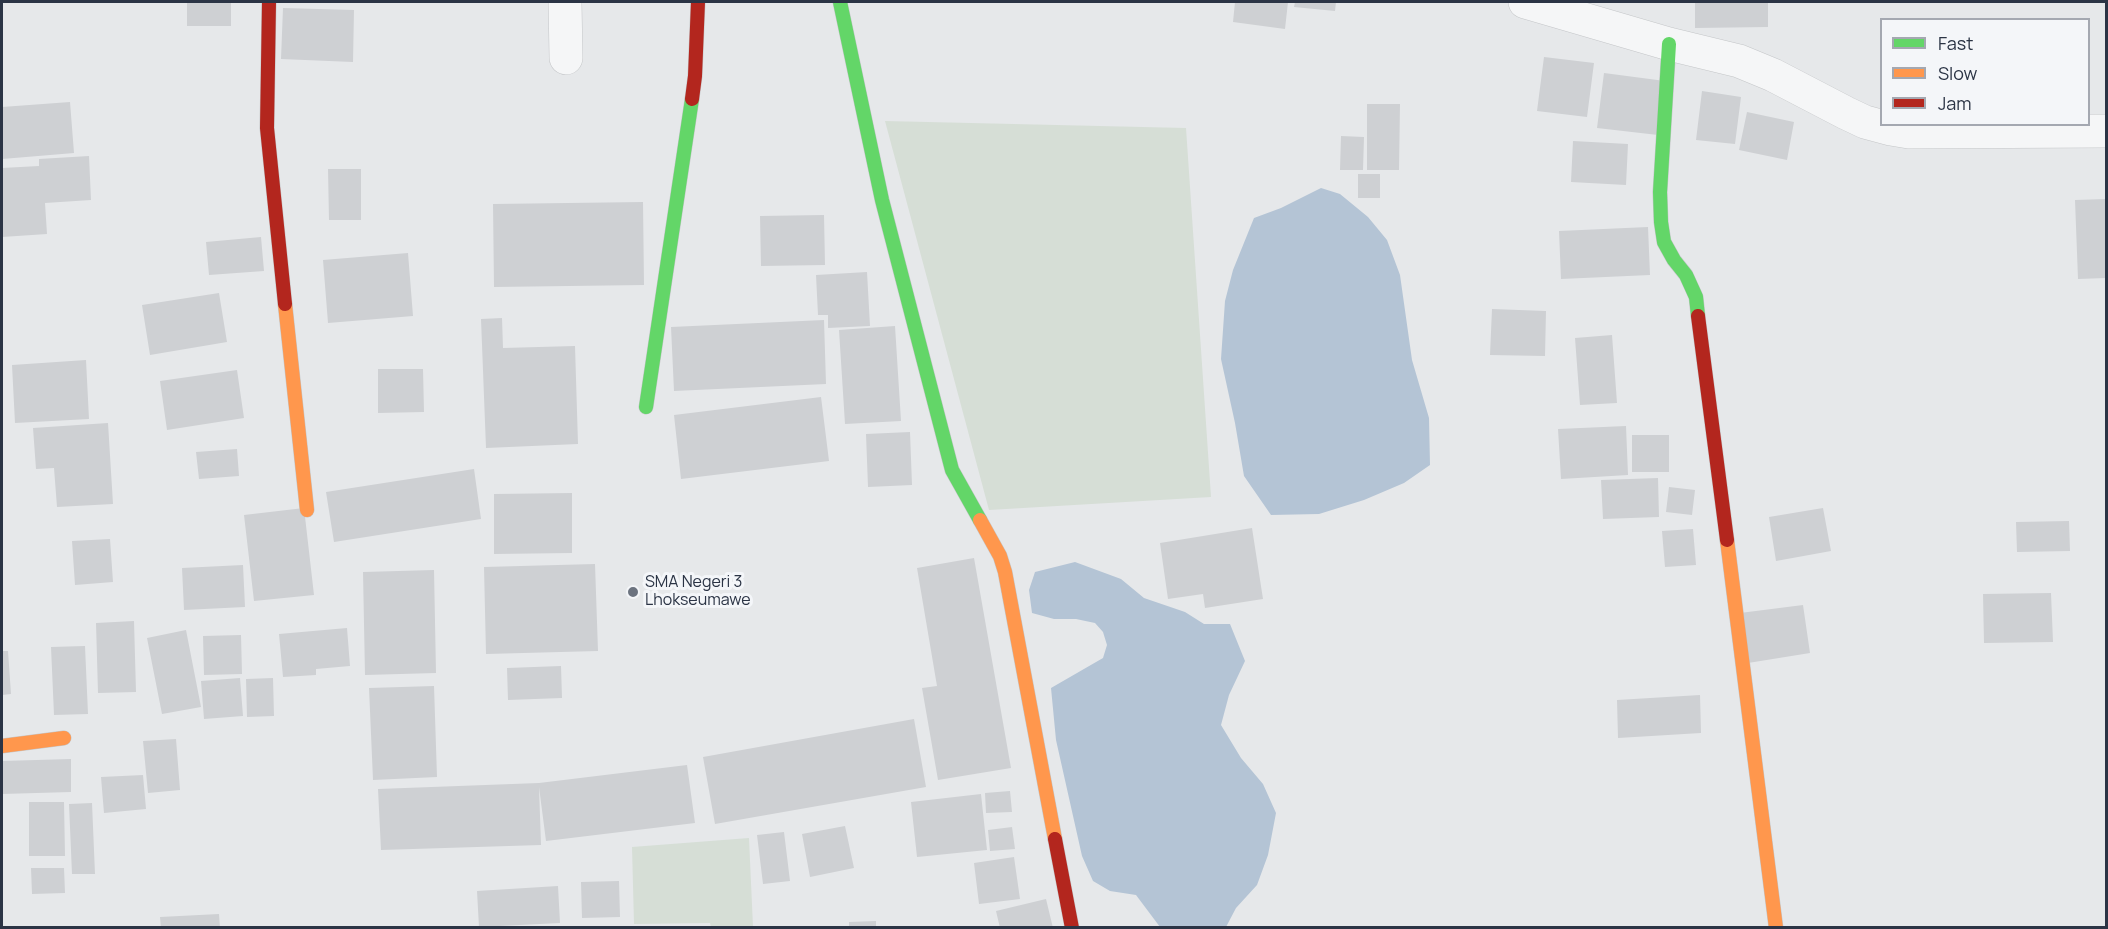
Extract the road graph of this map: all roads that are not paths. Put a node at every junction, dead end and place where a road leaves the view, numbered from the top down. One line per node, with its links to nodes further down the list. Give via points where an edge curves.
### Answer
1 (268, 2): 10 (street, via 267,128)
2 (565, 2): 7 (street)
3 (698, 2): 9 (street, via 695,76)
4 (840, 2): 13 (street, via 882,200 952,470 1005,572)
5 (1525, 2): 6 (street)
6 (1670, 44): 8 (street, via 1739,61 1865,122 1891,129); 14 (street, via 1661,222 1664,242 1696,297)
7 (566, 58)
8 (2106, 131)
9 (646, 407)
10 (307, 510)
11 (64, 738): 12 (street)
12 (2, 746)
13 (1072, 927)
14 (1776, 927)

